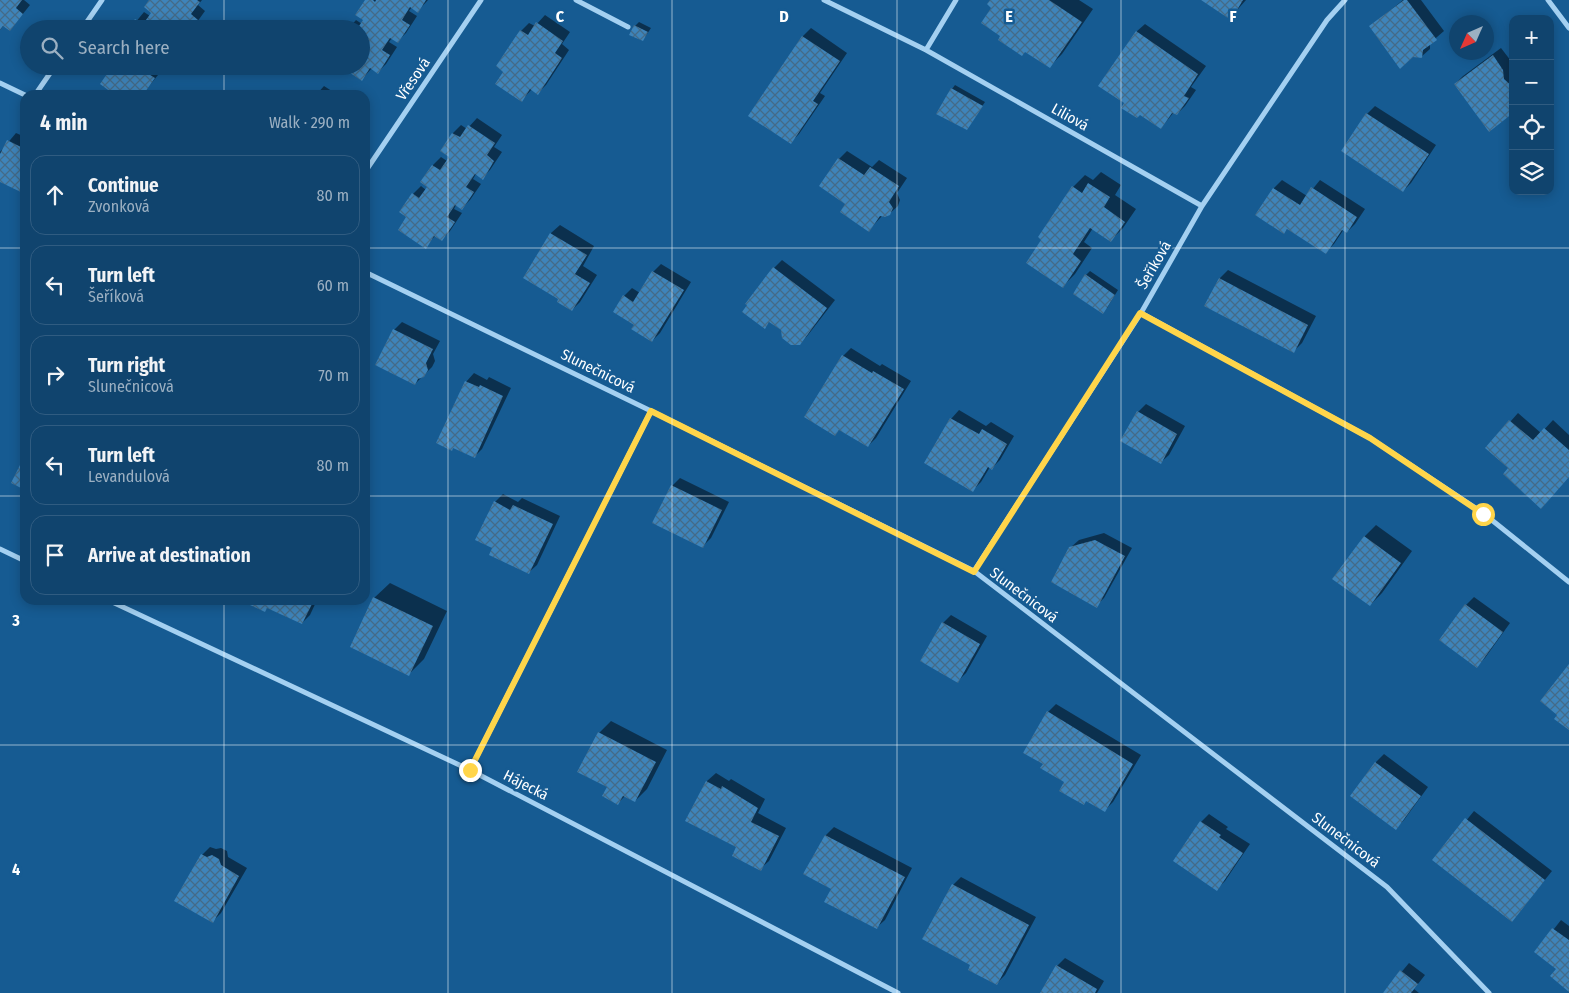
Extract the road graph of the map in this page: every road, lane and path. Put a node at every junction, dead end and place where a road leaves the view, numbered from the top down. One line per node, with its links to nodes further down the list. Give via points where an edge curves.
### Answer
1 (102, 0): 8 (street)
2 (481, 0): 16 (street, Vřesová)
3 (576, 0): 9 (street)
4 (824, 0): 11 (street, Liliová)
5 (956, 0): 11 (street)
6 (1345, 0): 17 (street, Šeříková, via 1327,20)
7 (1548, 0): 10 (street)
8 (88, 20)
9 (628, 27)
10 (1569, 28)
11 (926, 50): 17 (street, Liliová)
12 (49, 75): 14 (street)
13 (0, 83): 15 (street)
14 (38, 90)
15 (20, 93)
16 (370, 165)
17 (1202, 206): 19 (street, Šeříková)
18 (370, 274): 20 (street, Slunečnicová)
19 (1140, 313): 23 (street, Šeříková); 24 (street, via 1370,438 1483,514)
20 (651, 411): 23 (street, Slunečnicová); 26 (street)
21 (0, 549): 22 (street)
22 (20, 559)
23 (974, 572): 28 (street, Slunečnicová, via 1387,887)
24 (1569, 582)
25 (119, 605): 26 (street, Hájecká)
26 (470, 770): 27 (street, Hájecká)
27 (898, 993)
28 (1489, 993)

